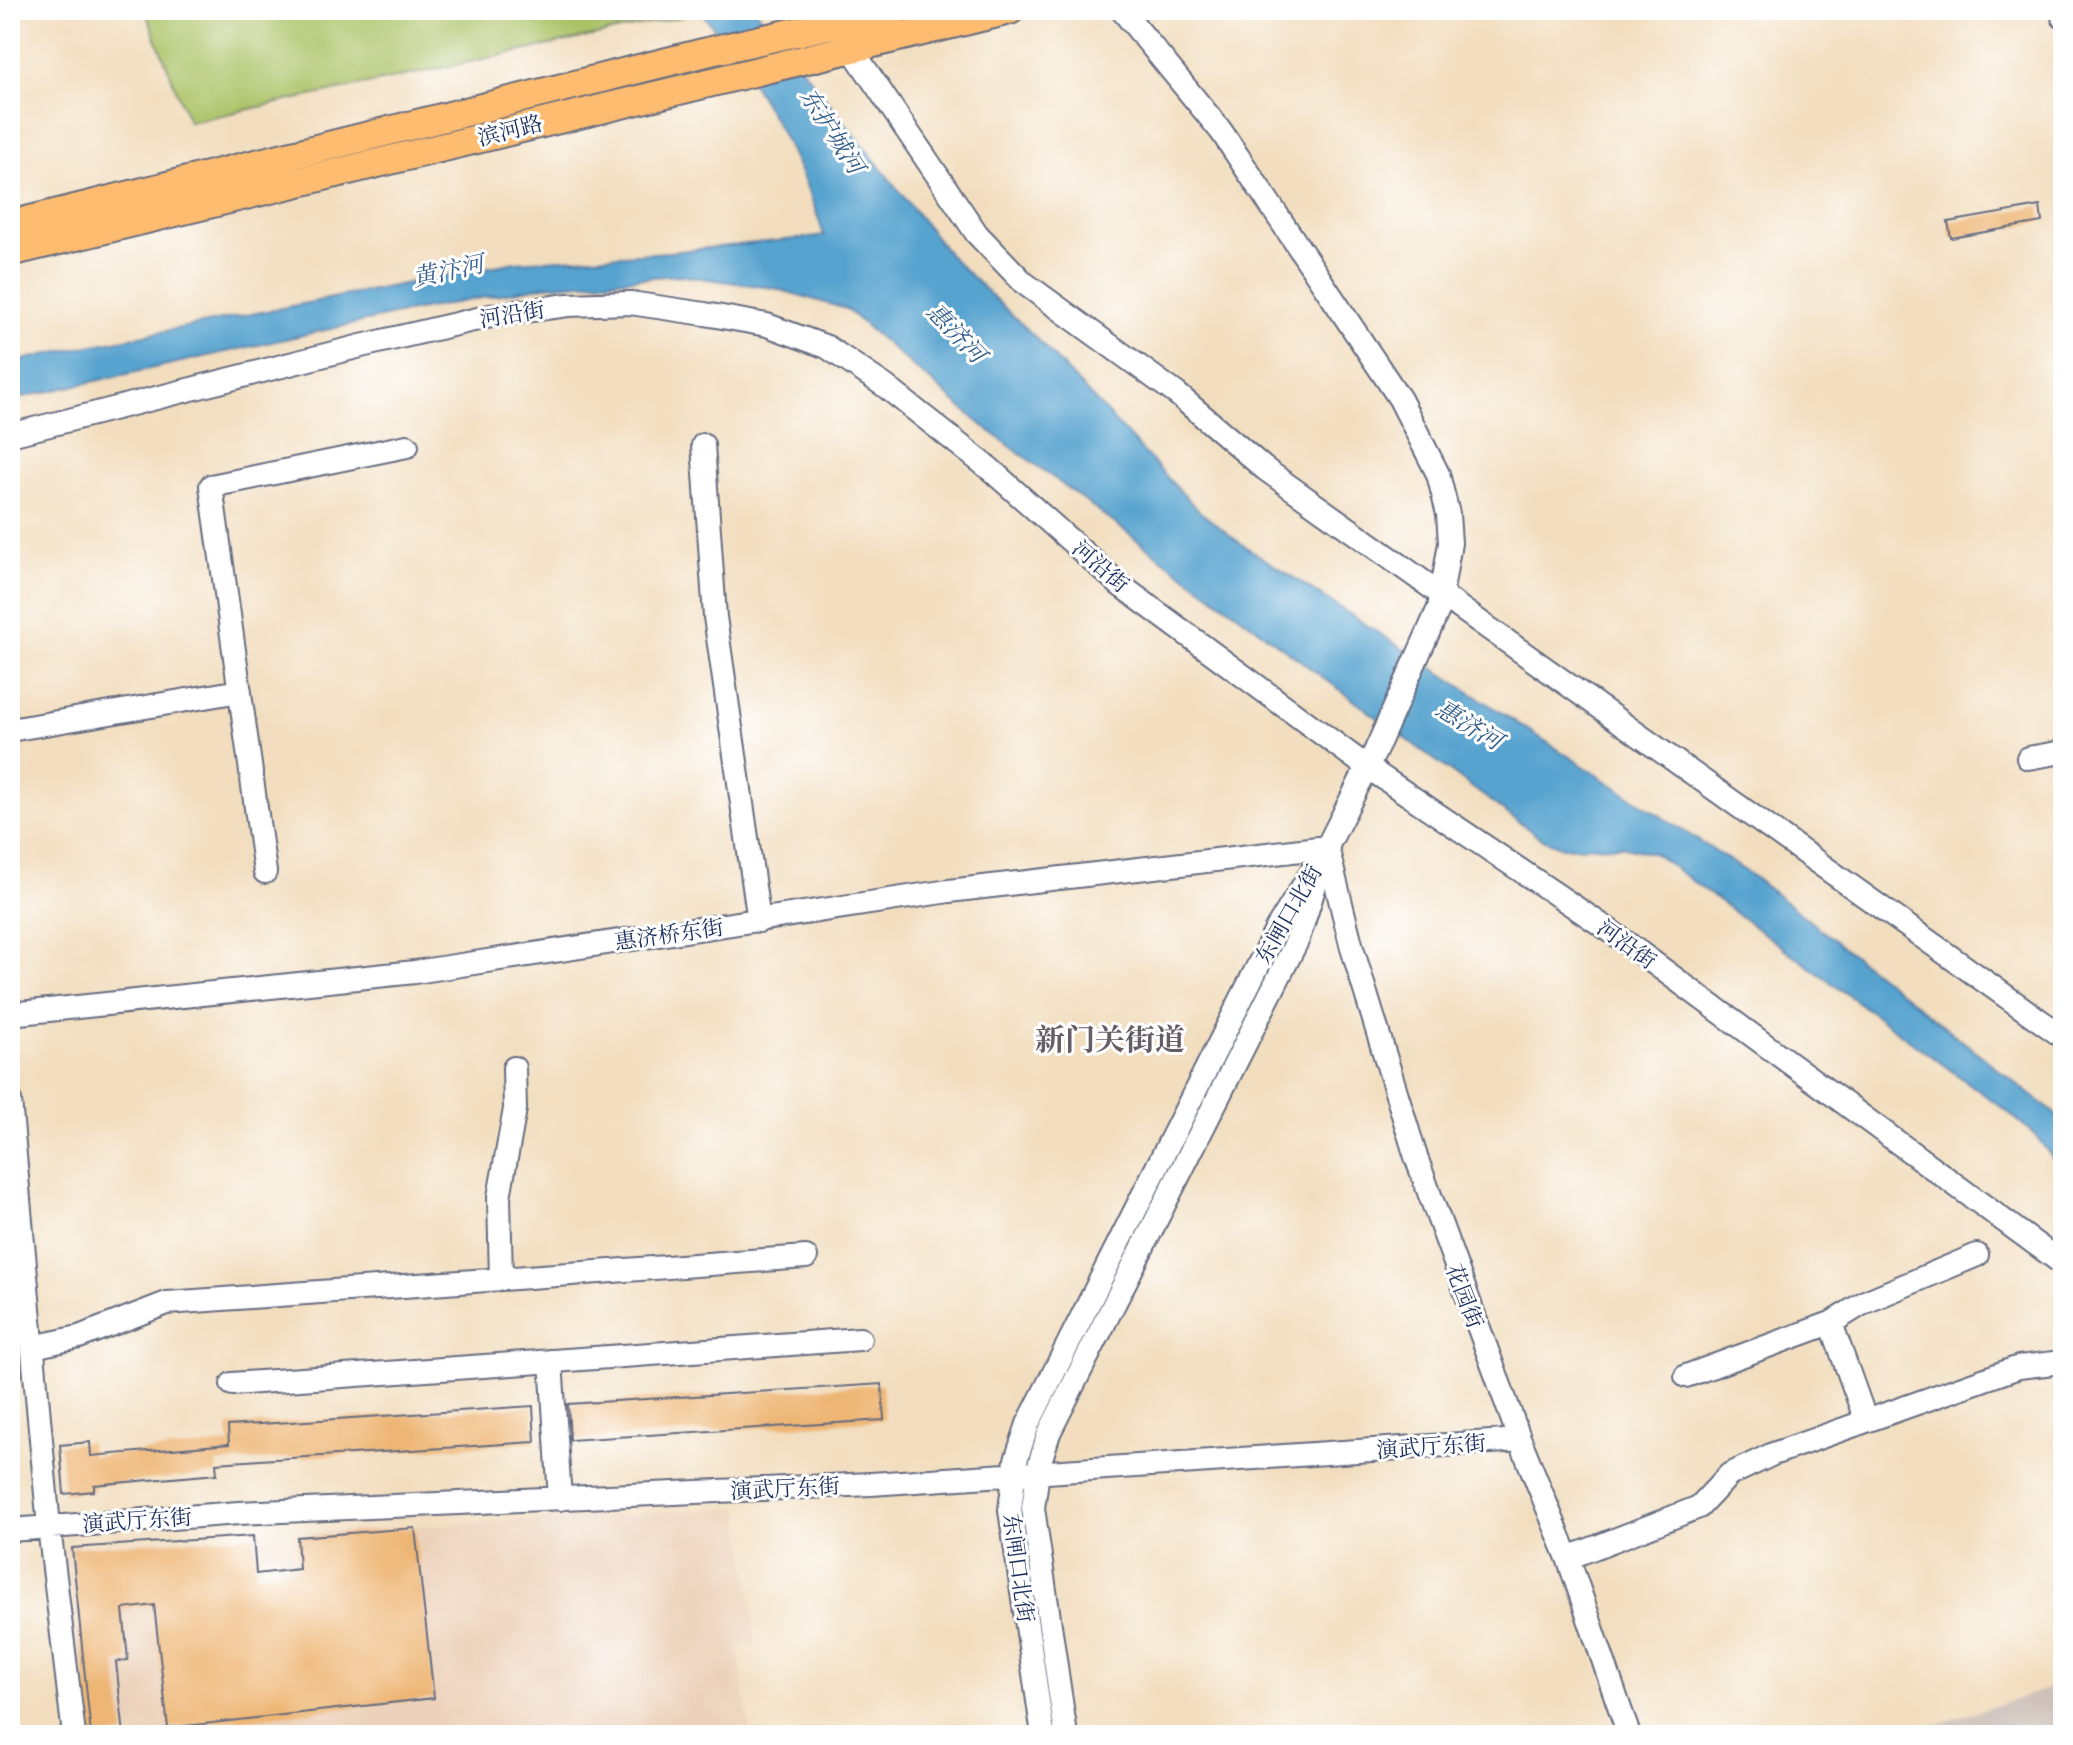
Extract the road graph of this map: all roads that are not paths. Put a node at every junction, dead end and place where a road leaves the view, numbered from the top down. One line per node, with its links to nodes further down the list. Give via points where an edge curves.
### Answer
1 (895, 10): 6 (main road, 滨河路)
2 (1010, 10): 6 (main road, 滨河路)
3 (1122, 10): 13 (street, via 1221,131 1400,399 1444,494 1450,543)
4 (2062, 10): 5 (street)
5 (2063, 17)
6 (843, 35): 7 (main road, 滨河路); 13 (street, via 977,234 1024,283 1177,394 1265,469)
7 (805, 44): 8 (main road, 滨河路, via 715,50); 9 (main road, 滨河路, via 731,76)
8 (10, 225)
9 (10, 252)
10 (10, 435): 18 (street, 河沿街, via 495,315 630,303 767,325 827,347 885,386 990,469 1120,585)
11 (703, 445): 21 (street, via 715,617)
12 (407, 446): 14 (street, via 211,486)
13 (1442, 594): 18 (street); 23 (street)
14 (240, 691): 15 (street); 20 (street)
15 (10, 730)
16 (2063, 752): 17 (street)
17 (2028, 758)
18 (1371, 760): 19 (street); 28 (street, 河沿街)
19 (1327, 847): 21 (street, 惠济桥东街, via 949,891); 38 (street, 花园街, via 1416,1157); 39 (street, 东闸口北街, via 1298,939 1049,1433); 40 (street, 东闸口北街, via 1277,928 1172,1133 1028,1424)
20 (265, 872)
21 (759, 921): 22 (street, 惠济桥东街, via 415,972)
22 (10, 1014)
23 (2063, 1037)
24 (514, 1068): 29 (street, via 515,1109 499,1197)
25 (10, 1101): 32 (street)
26 (1977, 1255): 30 (street, via 1875,1298)
27 (806, 1257): 29 (street)
28 (2063, 1264)
29 (501, 1279): 32 (street, via 167,1303 79,1337)
30 (1831, 1323): 35 (street); 37 (street)
31 (860, 1339): 33 (street)
32 (33, 1347): 42 (street)
33 (551, 1361): 36 (street); 41 (street)
34 (2063, 1362): 37 (street, via 2019,1367)
35 (1686, 1376)
36 (232, 1384)
37 (1866, 1421): 44 (street, via 1741,1468 1699,1507)
38 (1520, 1440): 39 (street, 演武厅东街); 44 (street, 花园街)
39 (1038, 1473): 40 (street, 演武厅东街); 47 (street, 东闸口北街, via 1033,1508)
40 (1014, 1475): 41 (street, 演武厅东街); 46 (street, 东闸口北街, via 1010,1510)
41 (560, 1499): 42 (street, 演武厅东街)
42 (49, 1527): 43 (street, 演武厅东街); 45 (street)
43 (10, 1530)
44 (1568, 1558): 48 (street, 花园街)
45 (74, 1735)
46 (1043, 1735)
47 (1066, 1735)
48 (1629, 1735)

